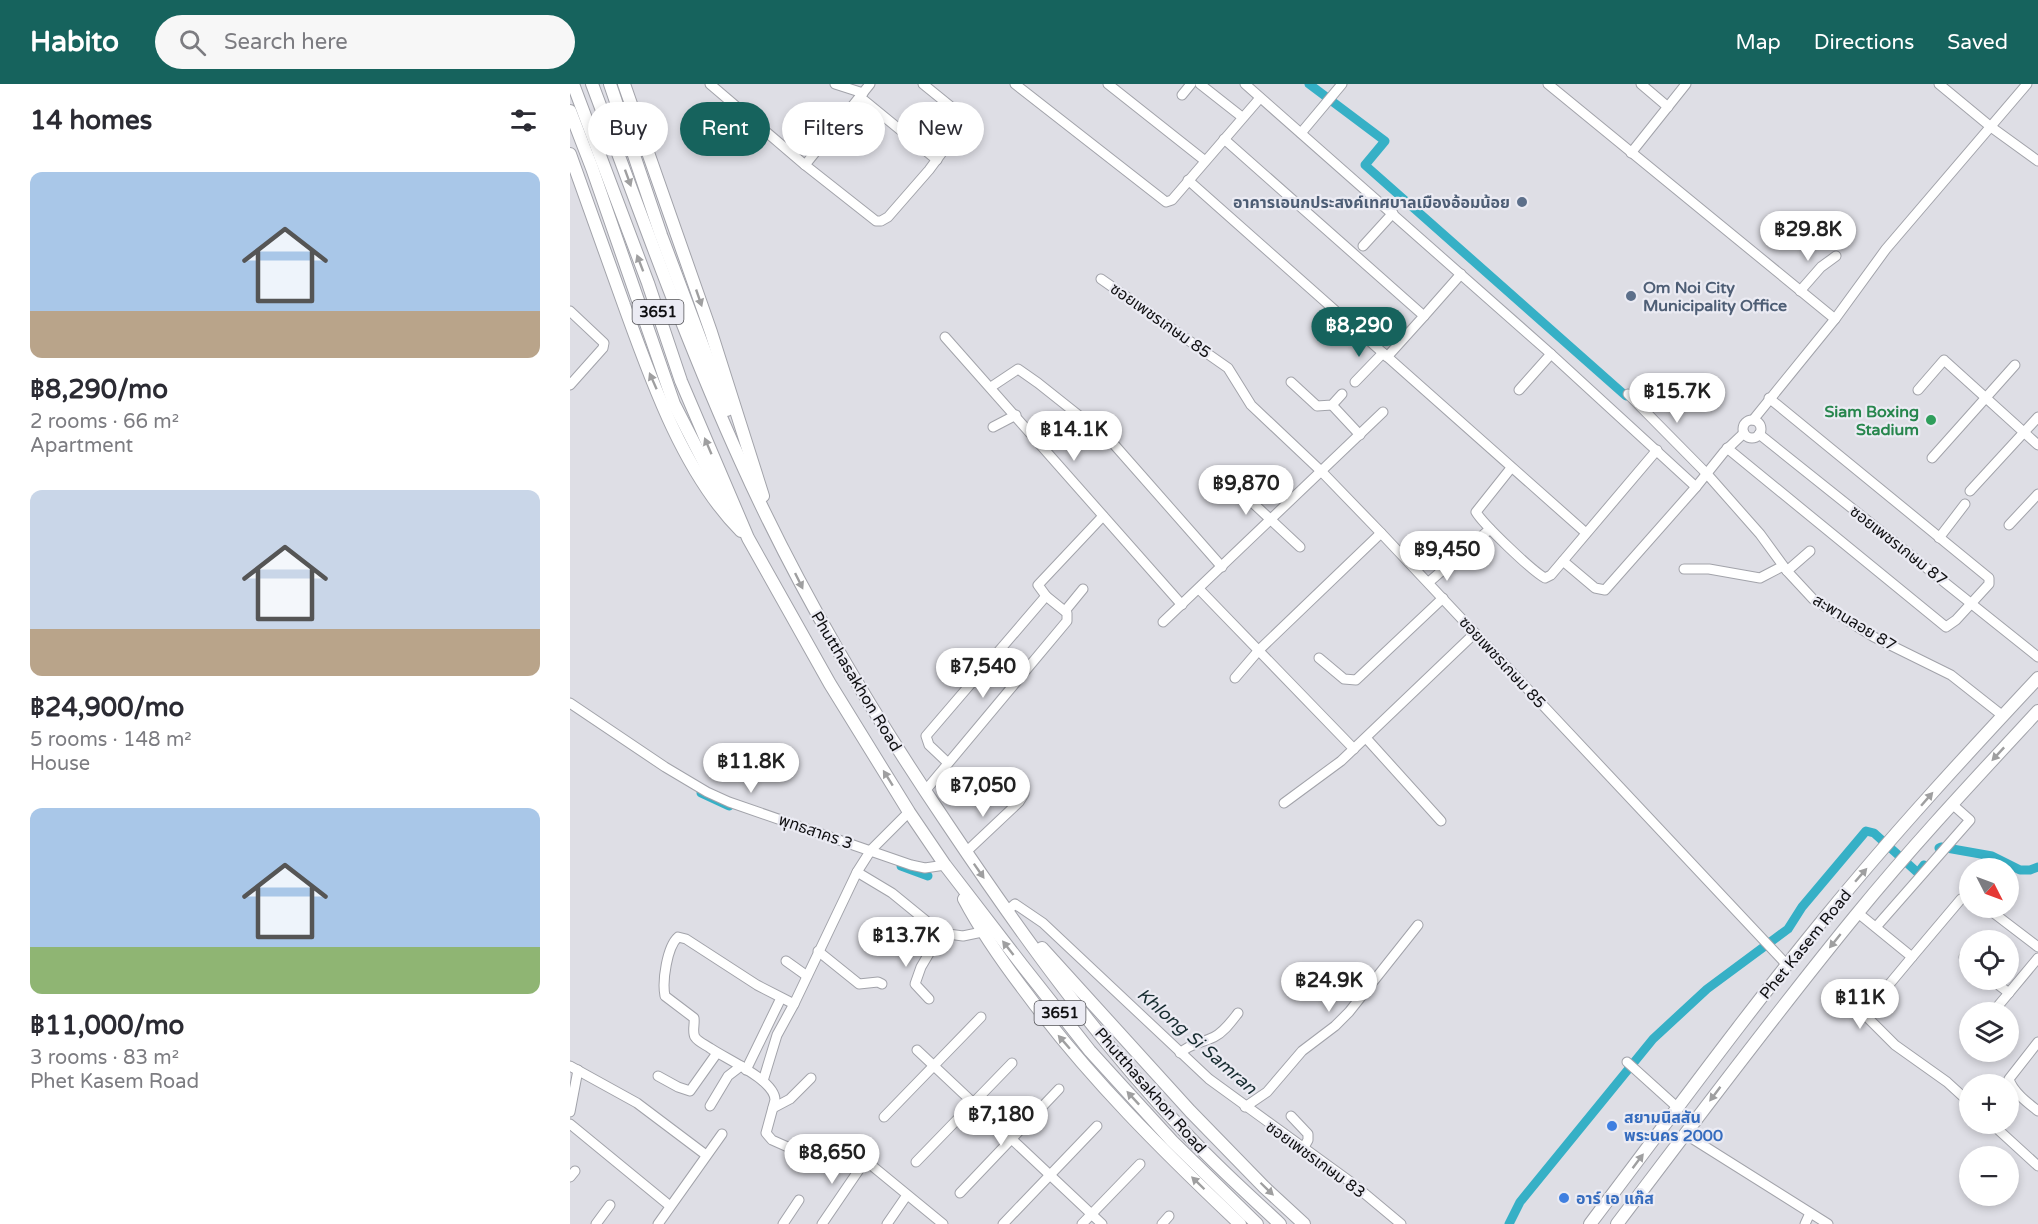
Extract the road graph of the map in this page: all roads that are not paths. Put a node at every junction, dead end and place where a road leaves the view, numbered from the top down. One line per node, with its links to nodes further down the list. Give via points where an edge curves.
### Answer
1 (573, 84): 88 (main road, Phutthasakhon Road / 3651, one-way to 1, via 681,381)
2 (592, 84): 84 (main road, Phutthasakhon Road / 3651, one-way to 84, via 707,384)
3 (610, 84): 84 (main road, via 661,235)
4 (624, 84): 84 (main road, one-way to 84, via 711,332)
5 (710, 84): 34 (street)
6 (835, 84): 21 (street)
7 (870, 84): 21 (street)
8 (923, 84): 31 (street, via 963,119)
9 (1015, 84): 35 (street, via 1162,201 1170,201)
10 (1108, 84): 32 (street)
11 (1191, 84): 20 (street)
12 (1200, 84): 25 (street)
13 (1245, 84): 22 (street)
14 (1342, 84): 27 (street)
15 (1548, 84): 29 (street)
16 (1641, 84): 23 (street)
17 (1686, 84): 23 (street)
18 (1939, 84): 26 (street)
19 (2027, 84): 26 (street)
20 (1182, 94)
21 (861, 95): 31 (street); 34 (street)
22 (1260, 98): 25 (street); 27 (street)
23 (1668, 107): 29 (street)
24 (570, 111): 88 (main road, via 674,404)
25 (1242, 117): 28 (street)
26 (1991, 127): 33 (street); 44 (street, via 1886,249)
27 (1301, 133): 36 (street)
28 (1224, 139): 32 (street); 43 (street)
29 (1631, 153): 41 (street)
30 (570, 154): 88 (main road, one-way to 30, via 704,483 663,404)
31 (937, 160): 34 (street, via 881,221)
32 (1204, 160): 35 (street)
33 (2038, 161)
34 (805, 165)
35 (1188, 180): 47 (street)
36 (1393, 213): 37 (street); 39 (street)
37 (1363, 246)
38 (1836, 256): 41 (street)
39 (1461, 274): 43 (street); 46 (street)
40 (1101, 279): 74 (street, ซอยเพชรเกษม 85, via 1228,368 1251,405)
41 (1800, 291): 44 (street)
42 (570, 311): 51 (street, via 604,343)
43 (1424, 316): 47 (street)
44 (1835, 319): 57 (street)
45 (945, 337): 52 (street)
46 (1551, 354): 53 (street); 71 (street)
47 (1385, 355): 50 (street); 73 (street)
48 (2015, 365): 58 (street)
49 (1291, 382): 59 (street, via 1317,406)
50 (1355, 382)
51 (570, 384)
52 (991, 387): 61 (street); 93 (street, via 1017,369 1047,390 1111,441)
53 (1519, 390)
54 (1918, 390): 58 (street, via 1944,360)
55 (1342, 394): 59 (street)
56 (1628, 394): 75 (street, สะพานลอย 87)
57 (1769, 398): 63 (street); 89 (street)
58 (1986, 398): 65 (street); 72 (street)
59 (1332, 405): 68 (street)
60 (1383, 412): 68 (street)
61 (1016, 415): 64 (street); 81 (street)
62 (2038, 417): 65 (street)
63 (1753, 420): 66 (street, via 1744,424); 67 (street, via 1759,424)
64 (993, 427)
65 (2024, 432): 69 (street); 78 (street)
66 (1744, 433): 67 (street, via 1752,438); 70 (street)
67 (1759, 434): 101 (street, ซอยเพชรเกษม 87)
68 (1360, 435): 74 (street)
69 (2038, 445)
70 (1727, 448): 75 (street); 101 (street, via 1947,627)
71 (1657, 450): 76 (street); 87 (street)
72 (1932, 458)
73 (1511, 468): 85 (street, via 1476,509); 87 (street)
74 (1323, 472): 82 (street); 86 (street, ซอยเพชรเกษม 85)
75 (1707, 474): 76 (street); 94 (street, สะพานลอย 87)
76 (1696, 487): 92 (street, via 1605,590 1595,588)
77 (1240, 491): 82 (street)
78 (1970, 491)
79 (2038, 494): 83 (street)
80 (1965, 504): 89 (street)
81 (1103, 516): 99 (street, via 1039,582); 102 (street)
82 (1270, 520): 90 (street); 93 (street)
83 (2009, 525)
84 (773, 528): 119 (main road, Phutthasakhon Road / 3651, one-way to 119, via 850,674)
85 (1490, 529): 92 (street, via 1545,578); 96 (street)
86 (1381, 533): 96 (street, ซอยเพชรเกษม 85); 106 (street)
87 (1586, 533): 92 (street)
88 (748, 538): 122 (main road, Phutthasakhon Road / 3651, one-way to 88, via 830,684)
89 (1939, 538): 101 (street, via 1989,578 1989,584)
90 (1300, 547)
91 (1810, 551): 94 (street)
92 (1563, 561)
93 (1222, 567): 98 (street)
94 (1785, 568): 95 (street, via 1760,578 1708,568); 114 (street, สะพานลอย 87, via 1813,599 1874,637 1951,675)
95 (1684, 569)
96 (1429, 582): 100 (street, ซอยเพชรเกษม 85)
97 (1083, 589): 103 (street)
98 (1199, 589): 102 (street); 106 (street)
99 (1046, 596): 103 (street); 117 (street, via 926,736 928,745)
100 (1443, 598): 105 (street, ซอยเพชรเกษม 85); 108 (street, via 1356,680 1344,679)
101 (1971, 602): 107 (street, ซอยเพชรเกษม 87)
102 (1182, 605): 104 (street)
103 (1065, 611): 117 (street, via 1067,621)
104 (1163, 622)
105 (1475, 633): 115 (street); 142 (street, ซอยเพชรเกษม 85)
106 (1259, 650): 109 (street); 116 (street)
107 (2038, 657)
108 (1319, 658)
109 (1235, 678)
110 (2038, 678): 111 (main road, Phet Kasem Road)
111 (2022, 695): 113 (main road); 114 (main road, Phet Kasem Road)
112 (570, 703): 124 (street, พุทธสาคร 3, via 707,792)
113 (2038, 710): 121 (main road, Phet Kasem Road, one-way to 121)
114 (2003, 716): 142 (main road, Phet Kasem Road, one-way to 114, via 1886,846)
115 (1366, 738): 116 (street); 123 (street)
116 (1354, 749): 120 (street)
117 (948, 763): 119 (street)
118 (1019, 785): 125 (street, via 1023,794 1019,802)
119 (925, 791): 125 (main road, Phutthasakhon Road / 3651)
120 (1284, 803)
121 (1952, 804): 131 (main road, Phet Kasem Road); 134 (street, via 1970,820)
122 (909, 812): 124 (street); 126 (main road, Phutthasakhon Road / 3651)
123 (1441, 821)
124 (870, 850): 126 (street, พุทธสาคร 3, via 925,868); 127 (street)
125 (966, 852): 130 (main road, Phutthasakhon Road / 3651, one-way to 130)
126 (945, 865): 128 (main road, Phutthasakhon Road / 3651)
127 (859, 869): 136 (street); 138 (street)
128 (955, 879): 135 (main road); 212 (main road, Phutthasakhon Road / 3651, one-way to 128, via 1172,1141 1090,1051)
129 (1959, 901): 139 (street)
130 (1011, 911): 158 (street, ซอยเพชรเกษม 83, via 1043,923); 213 (main road, Phutthasakhon Road / 3651, via 1067,993 1183,1131); 214 (main road, one-way to 214, via 1190,1111)
131 (1858, 913): 134 (street); 181 (main road, Phet Kasem Road, one-way to 181)
132 (2000, 918): 137 (street)
133 (1418, 926): 171 (street, via 1349,1012 1302,1051 1267,1092)
134 (1876, 927): 139 (street)
135 (982, 932): 136 (street, via 963,936); 211 (main road, one-way to 135, via 1109,1094 1050,1025)
136 (942, 933): 148 (street, via 915,984)
137 (2038, 947)
138 (818, 951): 143 (street); 144 (street, via 859,984)
139 (1912, 957): 168 (street, via 1867,1011 1867,1017 1895,1045)
140 (2038, 958): 146 (street)
141 (786, 961): 143 (street)
142 (1787, 965): 172 (main road, Phet Kasem Road)
143 (807, 976): 150 (street)
144 (882, 984)
145 (2005, 990): 146 (street)
146 (2009, 993): 149 (street)
147 (782, 998): 150 (street); 154 (street); 157 (street, via 678,937 673,942 664,977 664,996 694,1018 695,1037)
148 (929, 999)
149 (2002, 1002)
150 (794, 1004): 155 (street)
151 (1238, 1013): 158 (street, via 1213,1038 1193,1043)
152 (981, 1017): 161 (street)
153 (2038, 1042): 175 (street, via 2009,1079)
154 (758, 1048): 155 (street); 163 (street)
155 (774, 1048): 166 (street)
156 (918, 1050): 161 (street)
157 (717, 1053): 163 (street); 164 (street, via 690,1091)
158 (1180, 1053): 171 (street, ซอยเพชรเกษม 83)
159 (1627, 1062): 172 (street)
160 (1012, 1063): 169 (street)
161 (935, 1066): 169 (street); 177 (street)
162 (574, 1068): 174 (street); 187 (street, via 637,1102)
163 (743, 1068): 166 (street); 170 (street, via 728,1076)
164 (658, 1076)
165 (811, 1078): 173 (street, via 790,1100)
166 (763, 1081): 173 (street, via 775,1095)
167 (1059, 1089): 183 (street)
168 (1959, 1093)
169 (973, 1103): 183 (street); 189 (street)
170 (710, 1106)
171 (1245, 1107): 185 (street, ซอยเพชรเกษม 83)
172 (1678, 1107): 216 (main road, Phet Kasem Road, one-way to 172)
173 (773, 1108): 184 (street, via 766,1133)
174 (570, 1112)
175 (2038, 1112)
176 (1291, 1116): 185 (street, via 1308,1134)
177 (884, 1117)
178 (570, 1124): 197 (street)
179 (1097, 1126): 192 (street)
180 (722, 1134): 187 (street)
181 (1685, 1134): 199 (street); 217 (main road, Phet Kasem Road)
182 (2003, 1134): 191 (street)
183 (1011, 1138): 192 (street); 193 (street)
184 (790, 1148)
185 (1303, 1149): 215 (street, ซอยเพชรเกษม 83)
186 (854, 1151): 188 (street)
187 (706, 1155): 197 (street)
188 (865, 1161): 194 (street); 204 (street)
189 (916, 1162)
190 (1140, 1164): 198 (street)
191 (2038, 1166)
192 (1050, 1175): 198 (street); 207 (street)
193 (960, 1194)
194 (907, 1195): 205 (street); 206 (street)
195 (799, 1200): 203 (street)
196 (610, 1206): 201 (street)
197 (670, 1206): 202 (street)
198 (1092, 1214): 208 (street); 209 (street)
199 (1810, 1214): 218 (street); 219 (street)
200 (1169, 1216): 210 (street)
201 (596, 1224)
202 (658, 1224)
203 (783, 1224)
204 (822, 1224)
205 (887, 1224)
206 (943, 1224)
207 (1003, 1224)
208 (1082, 1224)
209 (1102, 1224)
210 (1162, 1224)
211 (1240, 1224)
212 (1257, 1224)
213 (1280, 1224)
214 (1304, 1224)
215 (1401, 1224)
216 (1590, 1224)
217 (1617, 1224)
218 (1805, 1224)
219 (1828, 1224)

